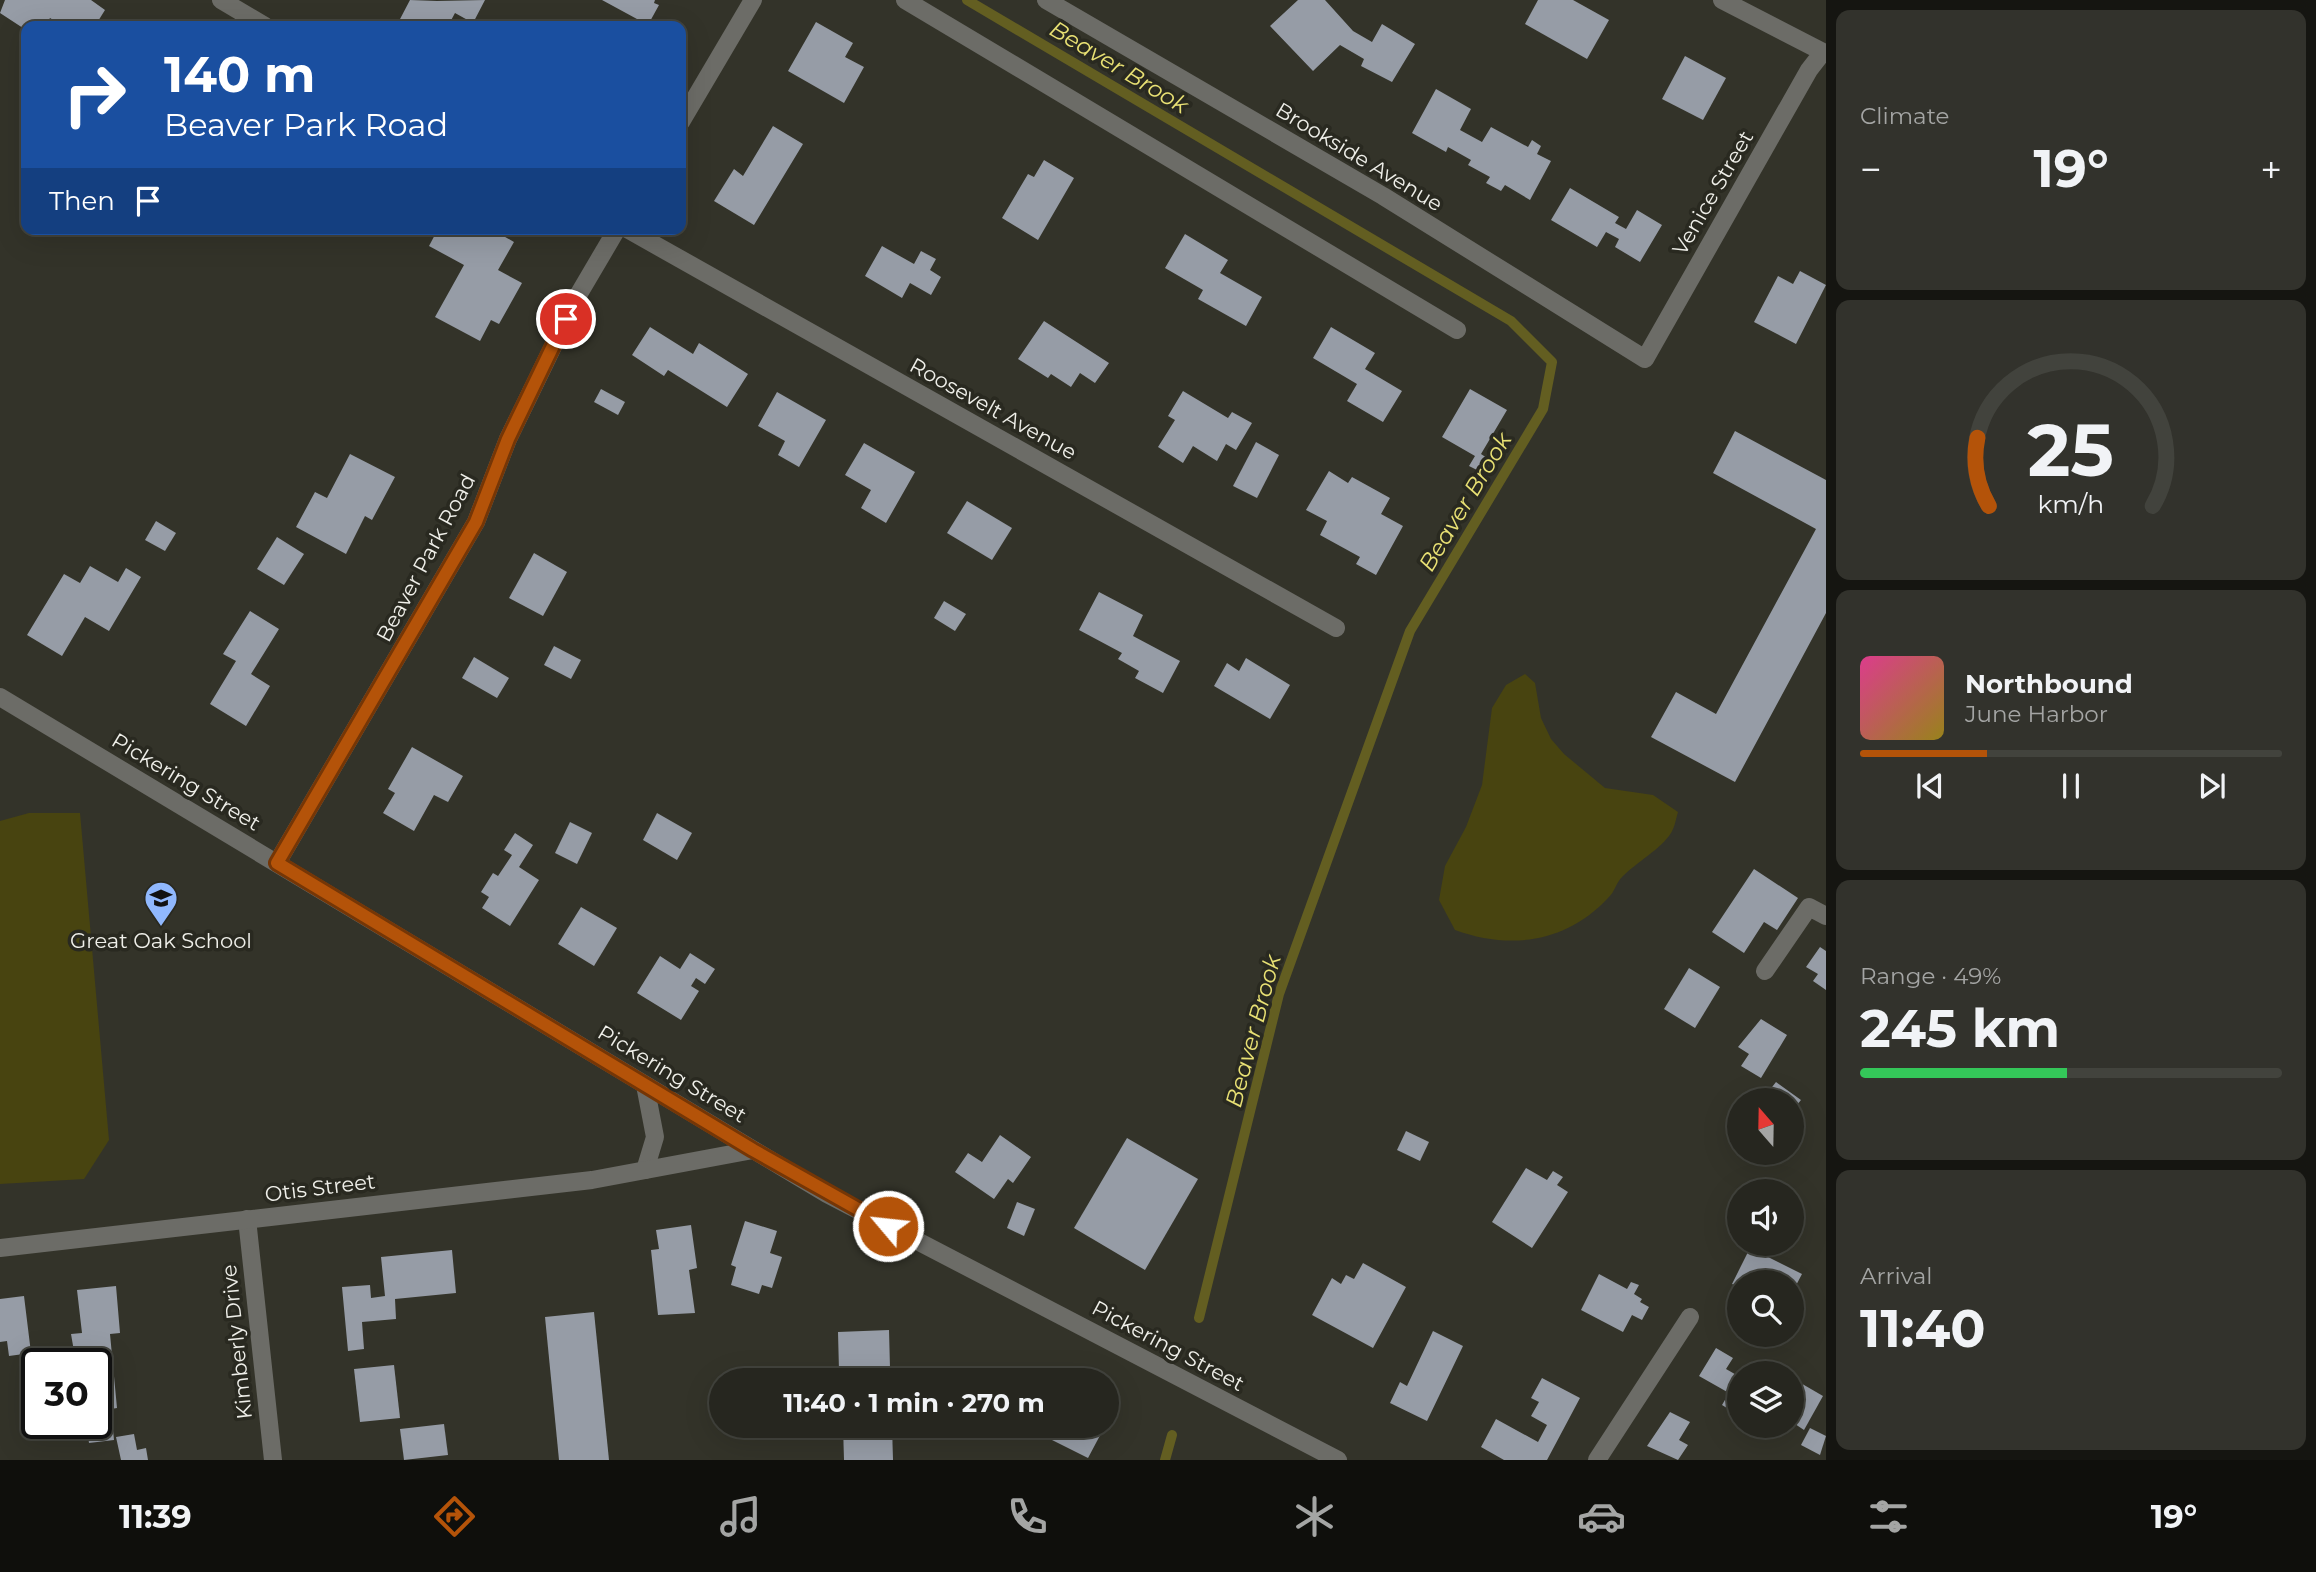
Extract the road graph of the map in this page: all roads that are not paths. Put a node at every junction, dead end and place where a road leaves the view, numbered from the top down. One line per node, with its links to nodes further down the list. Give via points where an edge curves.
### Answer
1 (221, 0): 6 (street)
2 (753, 0): 7 (street)
3 (905, 0): 10 (street)
4 (1046, 0): 11 (street, Brookside Avenue, via 1383,196)
5 (1722, 0): 11 (street, Venice Street, via 1823,52)
6 (257, 21)
7 (686, 114)
8 (613, 235): 14 (street, Beaver Park Road, via 577,297 508,439 476,522)
9 (638, 235): 12 (street, Roosevelt Avenue)
10 (1457, 330)
11 (1646, 359)
12 (1336, 628)
13 (0, 697): 14 (street, Pickering Street)
14 (277, 863): 17 (street, Pickering Street)
15 (1826, 916): 16 (street, via 1809,907)
16 (1765, 971)
17 (645, 1085): 18 (street, Pickering Street); 19 (street, via 654,1137)
18 (753, 1150): 19 (street, Otis Street); 24 (street, Pickering Street, via 855,1209)
19 (645, 1170): 20 (street, Otis Street)
20 (247, 1219): 21 (street, Otis Street); 23 (street, Kimberly Drive)
21 (0, 1248)
22 (1690, 1317): 25 (street)
23 (273, 1460)
24 (1338, 1460)
25 (1597, 1460)

